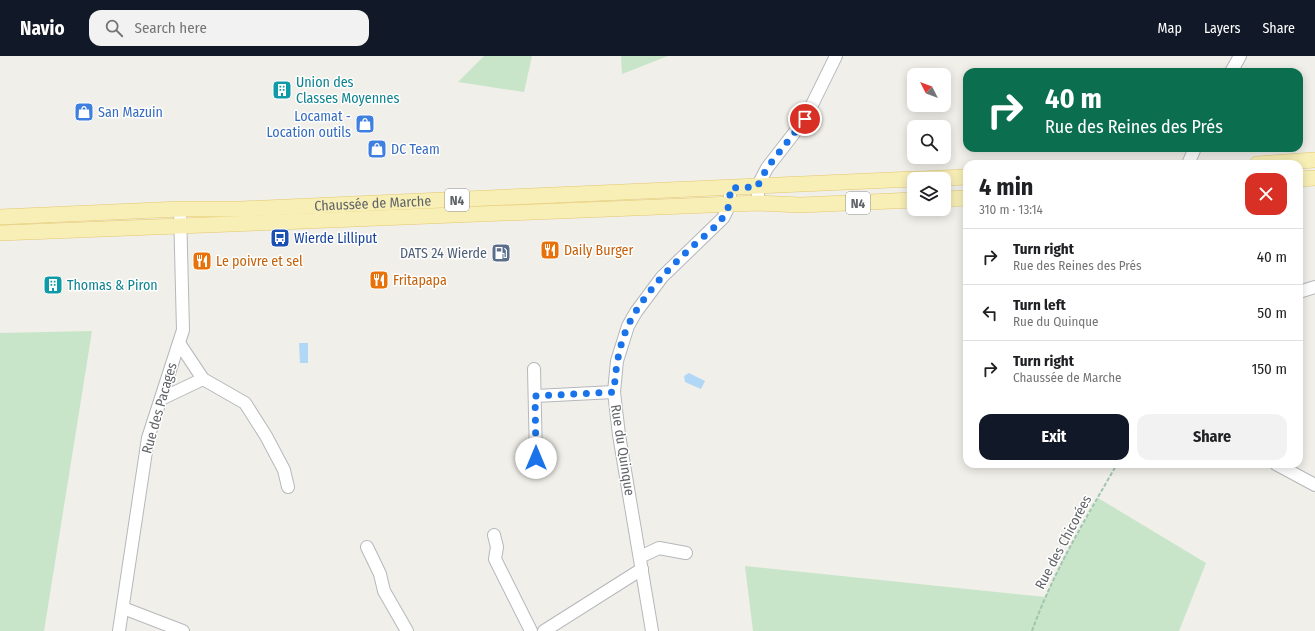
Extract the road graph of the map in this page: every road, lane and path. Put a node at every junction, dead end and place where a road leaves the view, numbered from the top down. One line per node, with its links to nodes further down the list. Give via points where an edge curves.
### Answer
1 (836, 56): 11 (street, via 805,119 767,168)
2 (1240, 56): 3 (street)
3 (1233, 68)
4 (1315, 160): 5 (main road)
5 (1303, 161)
6 (963, 177): 7 (main road)
7 (951, 178)
8 (1315, 178): 10 (main road)
9 (907, 179): 11 (main road, Chaussée de Marche / N4)
10 (1303, 179)
11 (757, 187): 12 (main road, Chaussée de Marche / N4); 16 (street)
12 (730, 188): 17 (street); 18 (main road, Chaussée de Marche / N4, via 250,209)
13 (963, 198): 14 (main road)
14 (951, 199)
15 (907, 200): 16 (main road, Chaussée de Marche / N4, via 802,205)
16 (759, 203): 17 (main road, Chaussée de Marche / N4)
17 (730, 204): 20 (main road, Chaussée de Marche / N4); 27 (street, Rue du Quinque, via 723,218 662,277 636,312 618,355)
18 (180, 209): 19 (main road, Chaussée de Marche / N4); 20 (street, Rue des Pacages)
19 (0, 217)
20 (180, 226): 21 (main road, Chaussée de Marche / N4); 24 (street, Rue des Pacages, via 183,330)
21 (0, 233)
22 (1315, 287): 23 (street)
23 (1303, 291)
24 (179, 343): 26 (street); 29 (street, Rue des Pacages)
25 (534, 369): 28 (street)
26 (203, 379): 29 (street); 34 (street, via 245,403 284,470)
27 (614, 392): 28 (street); 38 (street, Rue du Quinque)
28 (535, 396): 30 (street)
29 (161, 399): 39 (street, Rue des Pacages, via 148,438)
30 (536, 458)
31 (1115, 468): 46 (path, Rue des Chicorées, via 1063,559)
32 (1283, 468): 33 (street)
33 (1315, 485)
34 (288, 487)
35 (494, 535): 43 (street, via 497,547 495,559)
36 (367, 547): 42 (street, via 380,574 384,591)
37 (686, 553): 38 (street, via 659,548)
38 (641, 563): 44 (street); 45 (street, Rue du Quinque)
39 (123, 608): 40 (street, Rue des Pacages); 41 (street)
40 (119, 631)
41 (183, 631)
42 (407, 631)
43 (532, 631)
44 (544, 631)
45 (652, 631)
46 (1032, 631)

